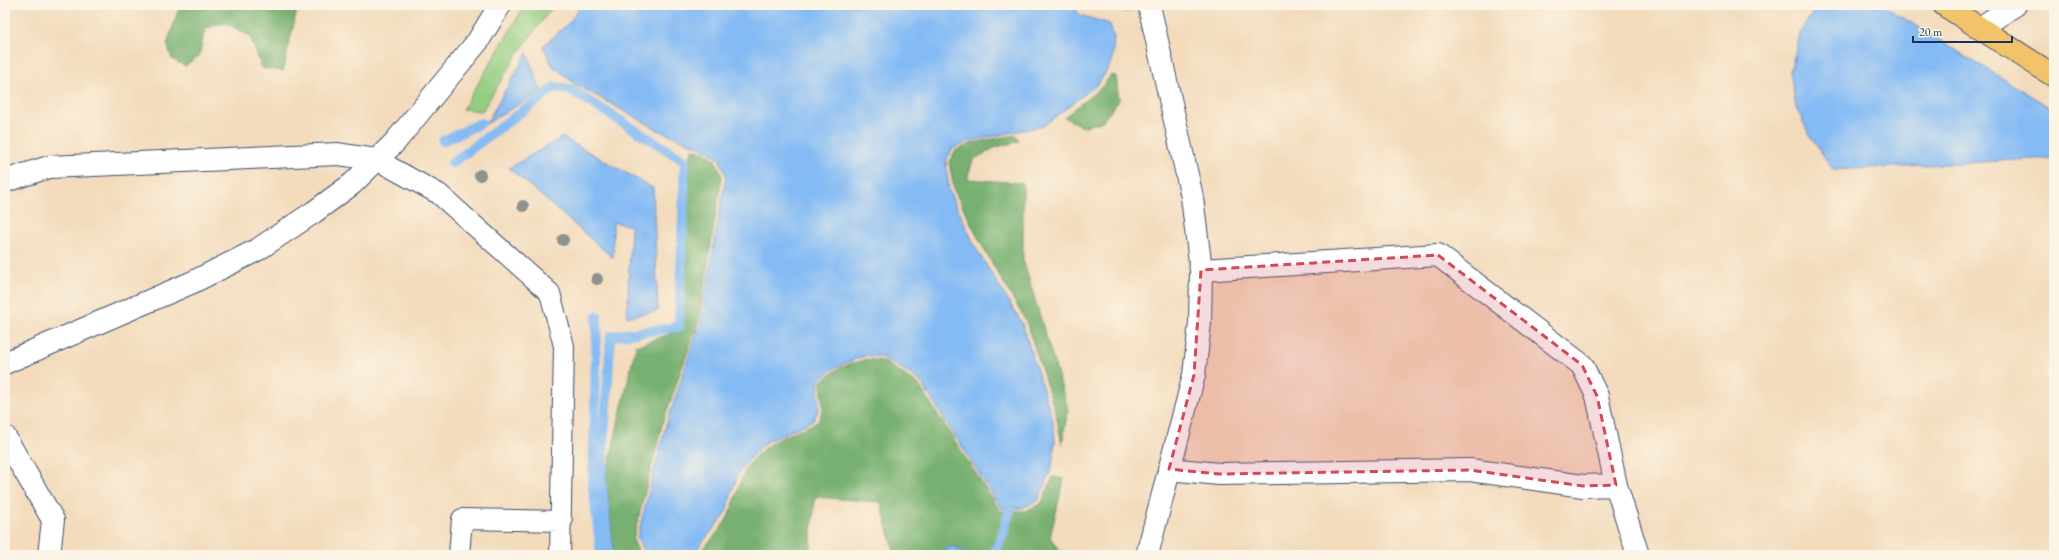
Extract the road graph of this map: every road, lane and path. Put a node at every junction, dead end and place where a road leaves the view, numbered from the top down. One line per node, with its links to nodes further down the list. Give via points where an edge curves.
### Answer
1 (500, 5): 7 (street, via 478,41 396,142)
2 (1149, 5): 9 (street, via 1192,197)
3 (1944, 5): 5 (main road)
4 (2015, 5): 5 (street)
5 (1980, 28): 6 (main road)
6 (2054, 76)
7 (377, 160): 8 (street, via 338,154 49,167); 10 (street, via 352,184 257,250 193,282); 14 (lane, via 439,194 550,293 564,346)
8 (5, 181)
9 (1201, 270): 12 (street, via 1200,323 1194,375); 13 (street, via 1438,255 1582,365 1597,396)
10 (5, 363)
11 (5, 437): 15 (street, via 53,520)
12 (1169, 469): 13 (street, via 1219,474 1470,470 1583,486); 18 (street)
13 (1616, 485): 19 (street)
14 (562, 521): 16 (lane, via 462,519); 17 (lane)
15 (49, 555)
16 (459, 555)
17 (560, 555)
18 (1147, 555)
19 (1638, 555)

